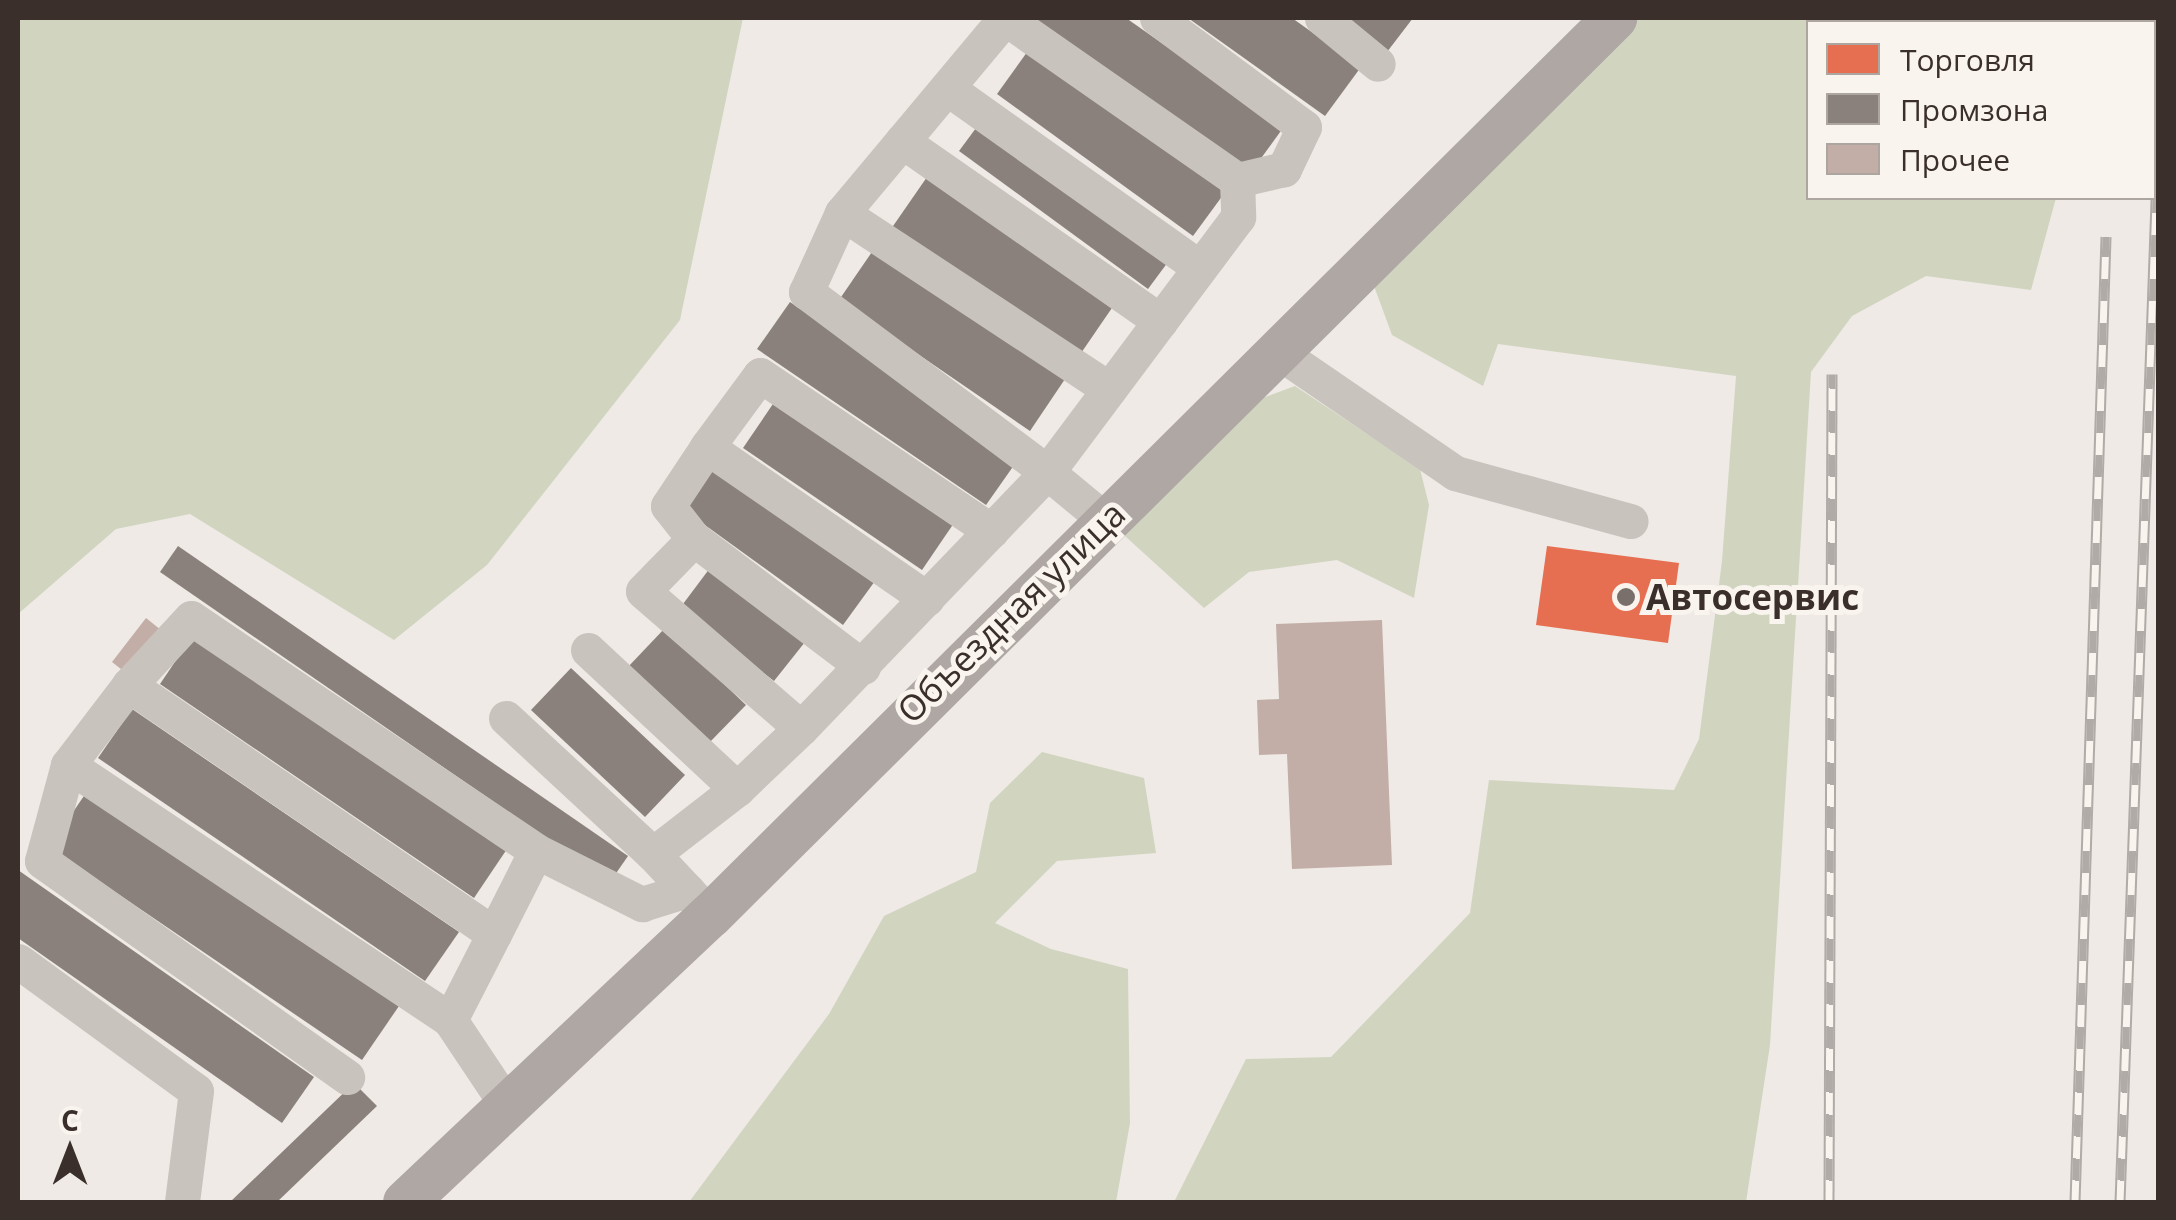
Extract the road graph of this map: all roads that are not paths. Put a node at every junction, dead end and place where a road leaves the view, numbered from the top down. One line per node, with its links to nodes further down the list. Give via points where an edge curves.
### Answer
1 (1157, 18): 7 (lane, via 1304,127 1284,169)
2 (1322, 18): 4 (lane)
3 (1614, 18): 11 (main road, Объездная улица)
4 (1378, 64)
5 (947, 88): 6 (lane); 7 (lane, via 1005,18); 9 (lane)
6 (902, 141): 8 (lane); 10 (lane)
7 (1237, 180): 9 (lane, via 1238,217)
8 (842, 213): 12 (lane); 14 (lane, via 806,292)
9 (1200, 268): 10 (lane)
10 (1160, 321): 12 (lane)
11 (1277, 350): 15 (main road, Объездная улица); 16 (lane, via 1455,473)
12 (1109, 390): 14 (lane)
13 (707, 447): 17 (lane, via 760,375); 18 (lane, via 668,506); 19 (lane)
14 (1047, 472): 15 (lane); 17 (lane)
15 (1104, 520): 29 (main road, Объездная улица)
16 (1631, 521)
17 (991, 531): 19 (lane)
18 (694, 539): 21 (lane); 24 (lane, via 642,592)
19 (927, 599): 21 (lane)
20 (588, 650): 26 (lane)
21 (863, 667): 24 (lane)
22 (129, 685): 25 (lane); 27 (lane, via 192,618); 30 (lane)
23 (506, 718): 28 (lane)
24 (801, 728): 26 (lane)
25 (68, 765): 32 (lane); 33 (lane, via 42,861)
26 (737, 789): 28 (lane)
27 (536, 851): 29 (lane, via 642,904); 30 (lane)
28 (653, 854): 29 (lane)
29 (698, 902): 34 (main road, Объездная улица)
30 (494, 934): 32 (lane)
31 (18, 961): 35 (lane, via 196,1091)
32 (450, 1020): 34 (lane)
33 (347, 1077)
34 (508, 1107): 36 (main road, Объездная улица)
35 (182, 1202)
36 (405, 1202)

